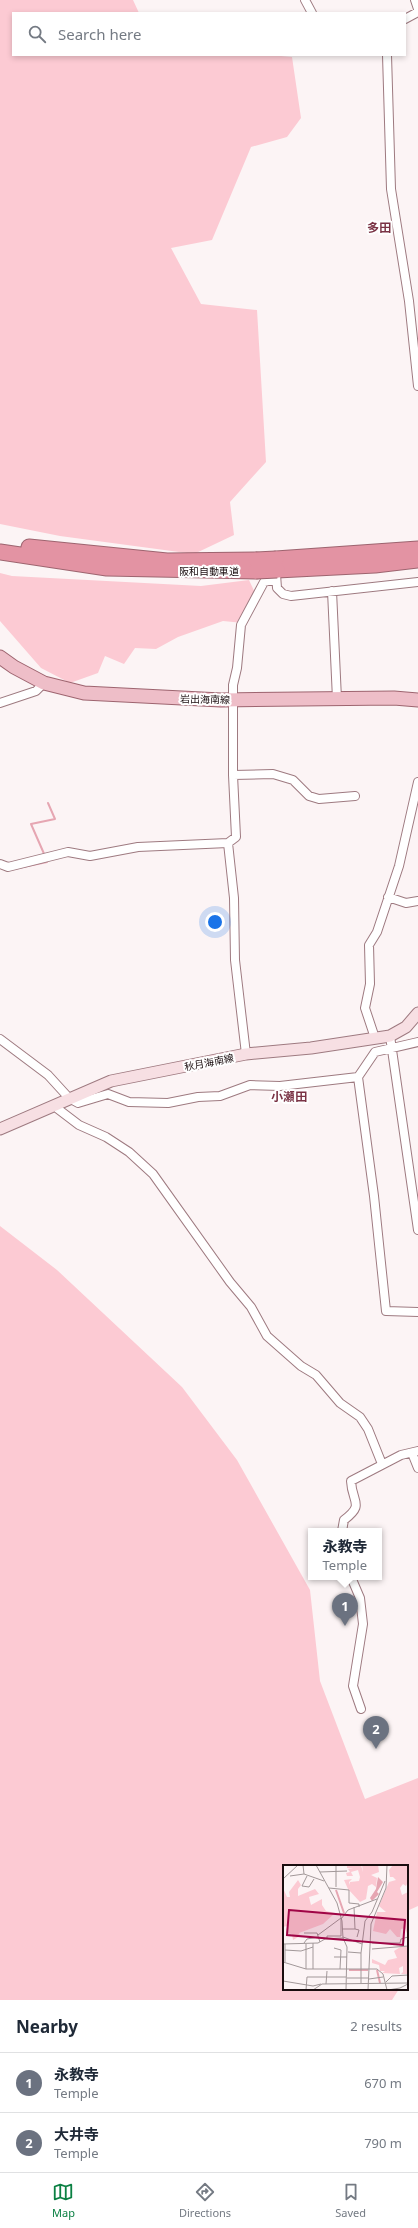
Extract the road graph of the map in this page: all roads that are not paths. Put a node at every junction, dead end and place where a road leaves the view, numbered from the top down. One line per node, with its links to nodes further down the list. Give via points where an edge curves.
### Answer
1 (305, 0): 4 (street)
2 (415, 0): 3 (street)
3 (418, 8)
4 (311, 12)
5 (418, 12): 6 (street)
6 (406, 18)
7 (387, 56): 8 (street, via 391,189 409,301)
8 (418, 386)
9 (0, 542): 14 (highway, 阪和自動車道, via 86,554)
10 (418, 549): 13 (highway, 阪和自動車道)
11 (0, 552): 14 (highway, 阪和自動車道, via 107,568)
12 (418, 560): 13 (highway, 阪和自動車道, via 374,565)
13 (276, 565): 14 (highway, 阪和自動車道, bridge); 16 (street, via 277,588 283,594); 20 (street, via 244,619)
14 (256, 566)
15 (418, 582): 16 (street)
16 (332, 592): 19 (street)
17 (0, 657): 18 (main road, 岩出海南線)
18 (44, 682): 20 (main road, 岩出海南線, via 84,693); 22 (street, via 36,691)
19 (337, 699): 20 (main road, 岩出海南線); 21 (main road, 岩出海南線)
20 (232, 700): 23 (street)
21 (418, 700)
22 (0, 702)
23 (233, 775): 25 (street, via 273,774 293,780 309,796 319,799); 26 (street, via 236,837)
24 (418, 782): 28 (street, via 412,801 409,829)
25 (355, 796)
26 (228, 843): 27 (street, via 138,847 90,856 68,852 8,867); 36 (street)
27 (0, 864)
28 (388, 897): 29 (street, via 406,903); 32 (street, via 377,932 369,945 370,984 365,1008)
29 (418, 901)
30 (418, 1013): 31 (main road, 秋月海南線, via 406,1027)
31 (390, 1036): 32 (main road, 秋月海南線); 35 (street)
32 (375, 1038): 36 (main road, 秋月海南線)
33 (0, 1039): 38 (street, via 48,1075)
34 (418, 1042): 35 (street)
35 (392, 1048): 37 (street, via 375,1052); 41 (street)
36 (246, 1054): 38 (main road, 秋月海南線, via 111,1081)
37 (358, 1077): 38 (street, via 280,1086 250,1085 220,1096 198,1096 168,1103 129,1102 108,1094 78,1103); 42 (street, via 386,1311)
38 (70, 1098): 39 (main road, 秋月海南線)
39 (55, 1105): 40 (main road, 秋月海南線); 44 (street, via 79,1125 106,1137 129,1152 153,1174 230,1282 252,1307 267,1336 301,1366 316,1375 340,1402 360,1417 368,1429)
40 (0, 1129)
41 (418, 1230)
42 (418, 1312)
43 (415, 1452): 44 (street); 45 (street)
44 (382, 1464): 46 (street, via 351,1481 356,1507 344,1520)
45 (418, 1468)
46 (343, 1528)
47 (352, 1580): 48 (street, via 360,1598 363,1624 353,1686)
48 (361, 1709)

